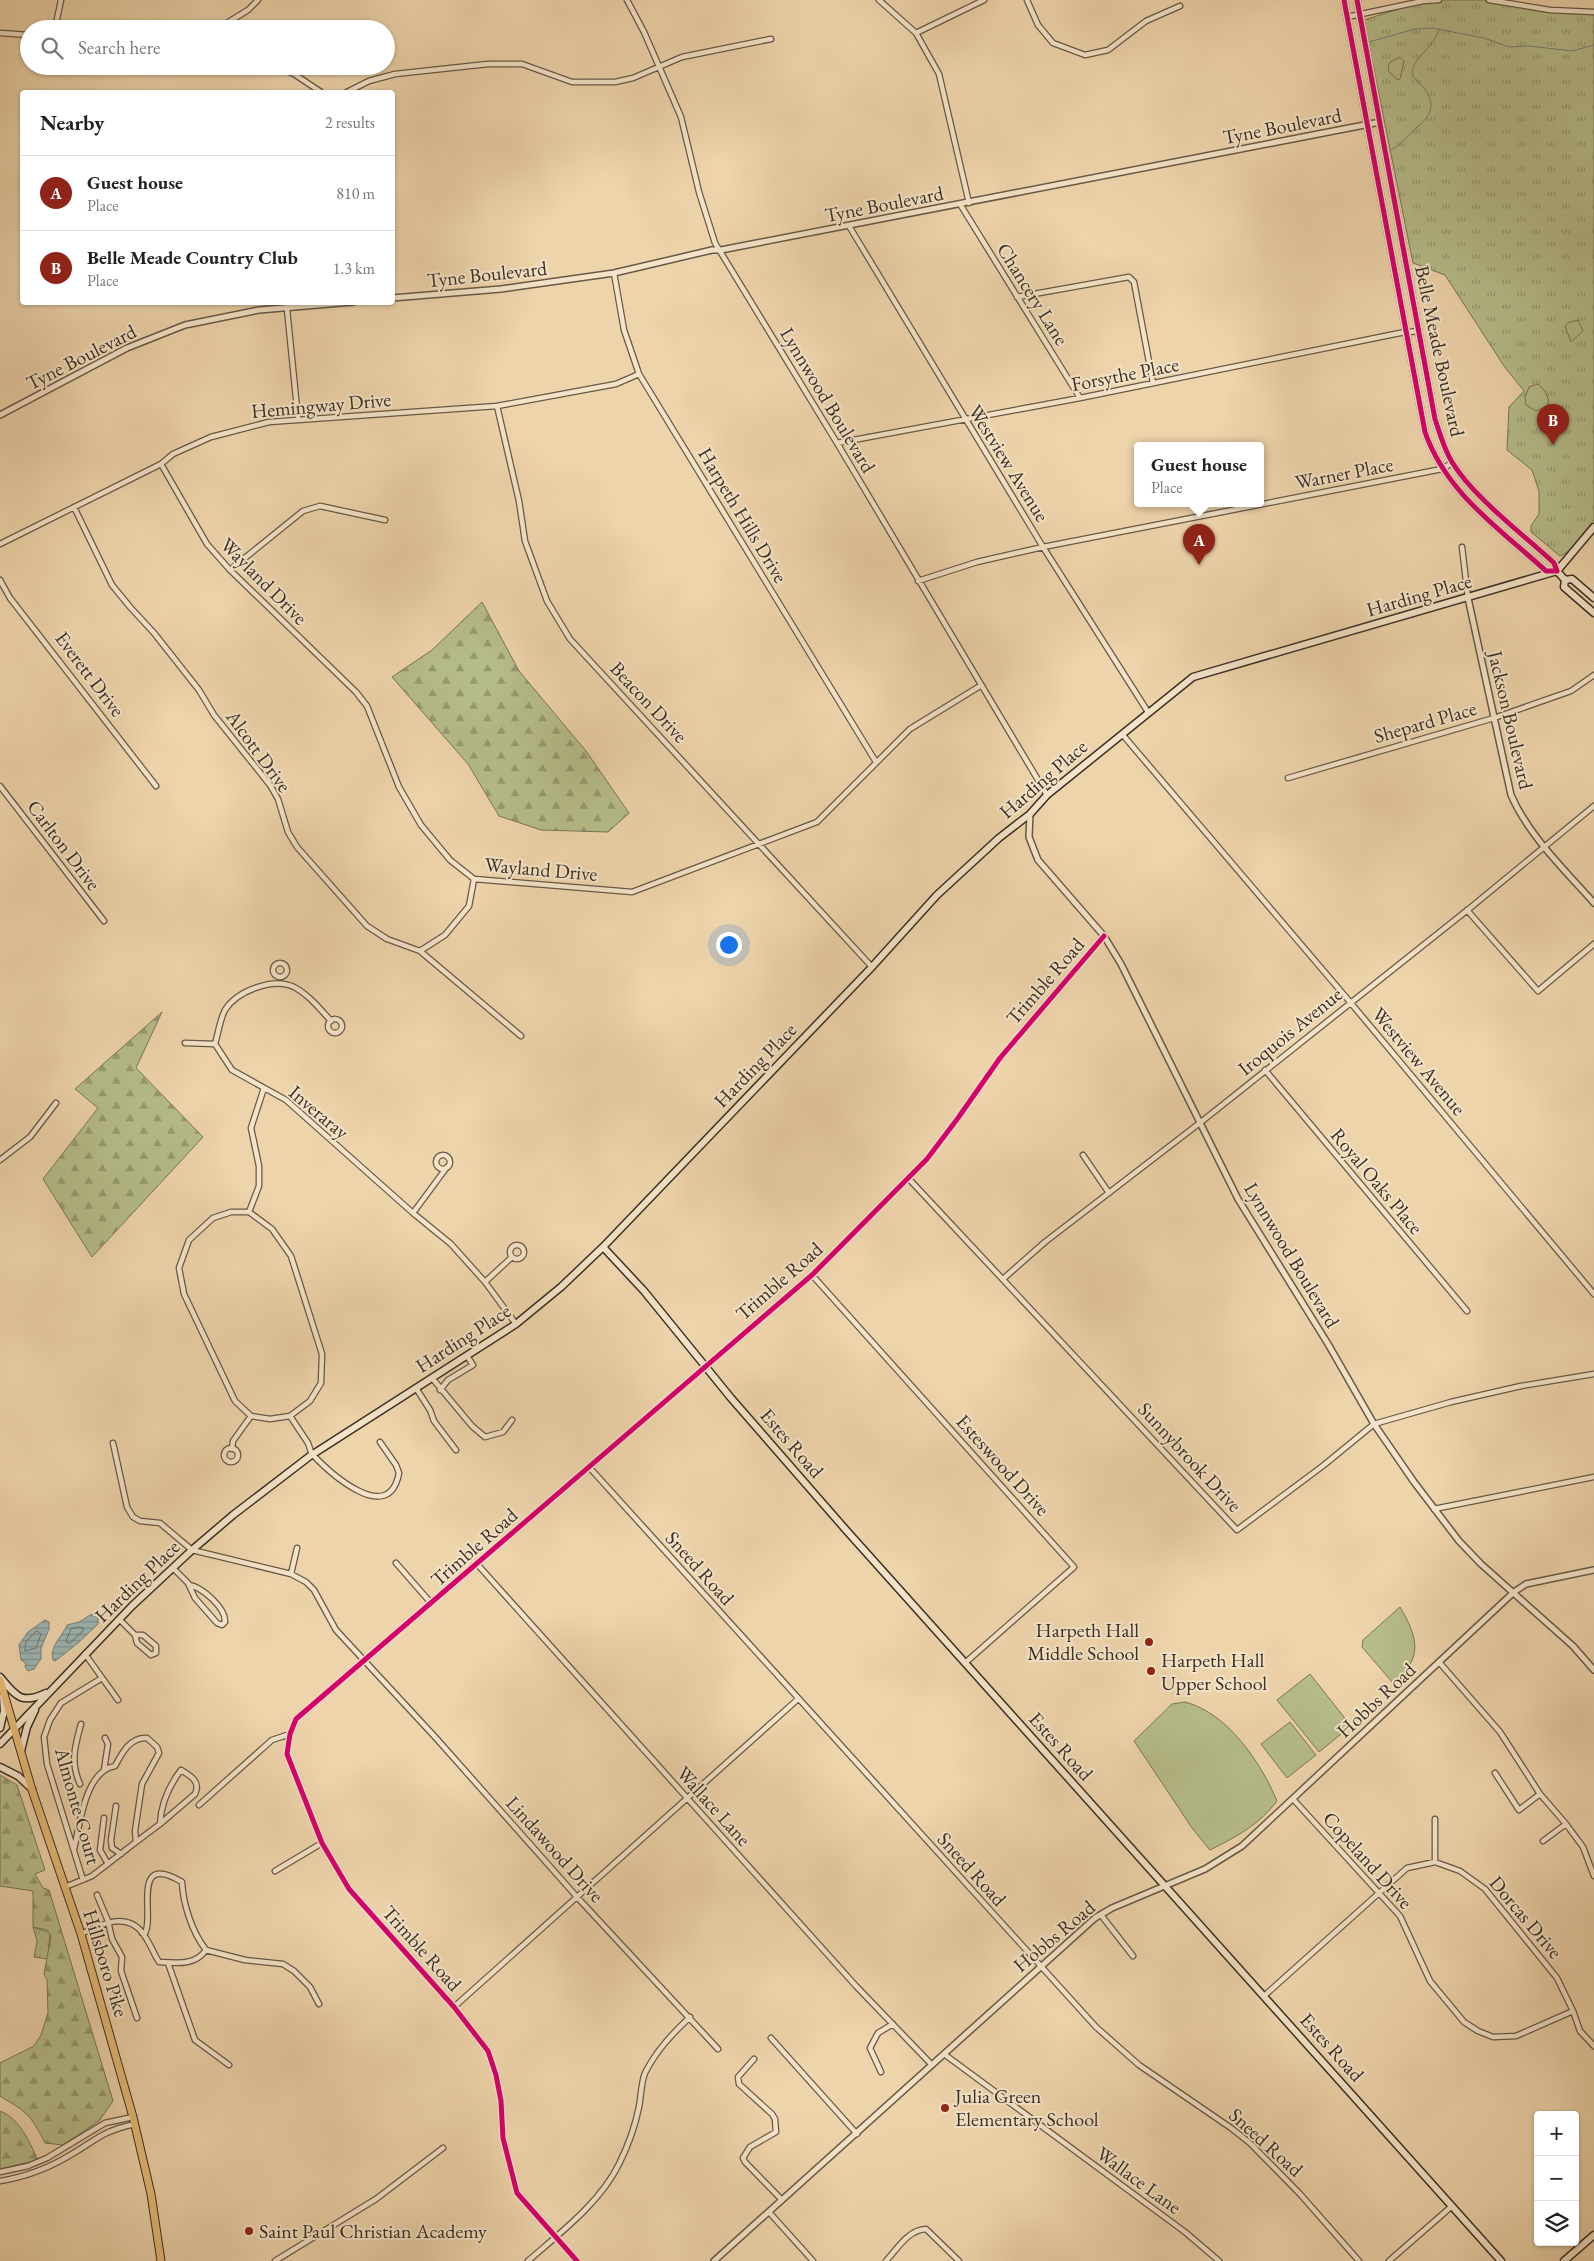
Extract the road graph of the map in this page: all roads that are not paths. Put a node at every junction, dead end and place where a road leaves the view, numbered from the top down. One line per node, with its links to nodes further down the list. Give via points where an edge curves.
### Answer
1 (61, 0): 15 (street)
2 (258, 0): 16 (street)
3 (627, 0): 21 (street, Lynnwood Boulevard)
4 (879, 0): 18 (street)
5 (984, 0): 18 (street)
6 (1027, 0): 11 (street, via 1038,25 1053,43 1085,55 1108,50 1146,21)
7 (1344, 0): 14 (street, Belle Meade Boulevard)
8 (1357, 0): 13 (street, Belle Meade Boulevard)
9 (1439, 0): 13 (street)
10 (1490, 0): 12 (street, via 1550,10)
11 (1180, 6)
12 (1594, 12)
13 (1360, 14): 14 (street); 27 (street, Belle Meade Boulevard)
14 (1347, 16): 28 (street, Belle Meade Boulevard)
15 (57, 20)
16 (232, 20)
17 (0, 33): 19 (street)
18 (916, 33): 29 (street, via 939,74)
19 (20, 34)
20 (772, 39): 21 (street, via 702,51)
21 (660, 65): 22 (street, via 633,78 606,82 572,82 522,64 474,65); 32 (street, Lynnwood Boulevard, via 682,117 700,192 715,243)
22 (395, 74)
23 (296, 75): 25 (street)
24 (391, 75): 26 (street)
25 (318, 90)
26 (351, 90)
27 (1380, 122): 28 (street, Tyne Boulevard); 38 (street, Belle Meade Boulevard)
28 (1368, 125): 29 (street, Tyne Boulevard); 39 (street, Belle Meade Boulevard)
29 (969, 202): 30 (street, Tyne Boulevard)
30 (960, 204): 31 (street, Tyne Boulevard); 34 (street, Chancery Lane)
31 (849, 226): 32 (street, Tyne Boulevard); 46 (street, Westview Avenue)
32 (721, 250): 33 (street, Tyne Boulevard); 47 (street, Lynnwood Boulevard)
33 (614, 273): 35 (street, Tyne Boulevard, via 501,289); 40 (street, Harpeth Hills Drive, via 624,330)
34 (1016, 296): 41 (street, via 1130,277 1134,282); 42 (street, Chancery Lane)
35 (395, 298)
36 (320, 305): 37 (street, Tyne Boulevard)
37 (287, 308): 44 (street, Tyne Boulevard, via 259,310 185,325 125,349); 45 (street)
38 (1419, 331): 39 (street, Forsythe Place); 48 (street, Belle Meade Boulevard, via 1435,419)
39 (1407, 333): 41 (street, Forsythe Place); 50 (street, Belle Meade Boulevard, via 1425,432)
40 (639, 374): 43 (street, Hemingway Drive, via 616,384); 72 (street, Harpeth Hills Drive)
41 (1153, 383): 42 (street, Forsythe Place)
42 (1080, 398): 46 (street, Forsythe Place)
43 (497, 406): 45 (street, Hemingway Drive); 79 (street, Beacon Drive, via 525,541 544,594 557,618 570,639)
44 (0, 416)
45 (298, 418): 49 (street, Hemingway Drive, via 226,432 173,454)
46 (965, 420): 47 (street, Forsythe Place); 57 (street, Westview Avenue)
47 (837, 443): 63 (street, Lynnwood Boulevard)
48 (1452, 463): 50 (street, Warner Place); 60 (street, Belle Meade Boulevard, via 1470,486 1554,563)
49 (161, 464): 52 (street, Hemingway Drive); 59 (street, Wayland Drive, via 207,544)
50 (1442, 469): 51 (street, Warner Place); 60 (street, Belle Meade Boulevard, via 1475,507 1546,571)
51 (1264, 504)
52 (74, 507): 56 (street, Hemingway Drive); 87 (street, Alcott Drive, via 112,585 154,633 270,785 297,847 367,926)
53 (1248, 507): 57 (street, Warner Place)
54 (385, 520): 59 (street, via 320,506 303,511)
55 (1594, 527): 60 (main road)
56 (0, 544)
57 (1043, 547): 63 (street, Warner Place, via 977,562); 69 (street, Westview Avenue)
58 (1462, 547): 64 (street, Jackson Boulevard)
59 (230, 570): 81 (street, Wayland Drive, via 356,692 367,706 399,787 421,825 450,860)
60 (1557, 571): 62 (main road, Belle Meade Boulevard); 64 (main road, Harding Place)
61 (0, 580): 75 (street, Everett Drive, via 10,598)
62 (1565, 580): 65 (main road, Belle Meade Boulevard, via 1572,579); 66 (main road, Belle Meade Boulevard, via 1564,587)
63 (918, 581): 68 (street, Lynnwood Boulevard)
64 (1468, 598): 69 (main road, Harding Place, via 1193,677); 70 (street, Jackson Boulevard)
65 (1594, 598)
66 (1594, 614)
67 (1594, 675): 70 (street, Shepard Place, via 1571,691)
68 (980, 686): 72 (street, Wayland Drive, via 910,729); 76 (street, Lynnwood Boulevard)
69 (1148, 712): 71 (main road, Harding Place)
70 (1494, 718): 73 (street, Shepard Place); 80 (street, Jackson Boulevard, via 1510,795)
71 (1122, 734): 76 (main road, Harding Place); 91 (street, Westview Avenue)
72 (876, 762): 79 (street, Wayland Drive, via 817,822)
73 (1288, 778)
74 (0, 786): 84 (street, Carlton Drive)
75 (156, 786)
76 (1047, 795): 78 (main road, Harding Place)
77 (1594, 806): 80 (street, Iroquois Avenue)
78 (1030, 814): 85 (street, Lynnwood Boulevard, via 1029,837 1038,860); 88 (main road, Harding Place, via 937,895)
79 (760, 844): 81 (street, Wayland Drive, via 632,892); 88 (street, Beacon Drive)
80 (1545, 847): 82 (street, Jackson Boulevard); 83 (street, Iroquois Avenue)
81 (474, 879): 87 (street, via 469,906 445,935)
82 (1594, 903)
83 (1467, 910): 86 (street, via 1538,991); 91 (street, Iroquois Avenue)
84 (104, 922)
85 (1104, 936): 99 (street, Lynnwood Boulevard); 103 (street, Trimble Road, via 1000,1058)
86 (1594, 944)
87 (420, 951): 93 (street, Alcott Drive)
88 (872, 967): 107 (main road, Harding Place)
89 (279, 977): 90 (street)
90 (278, 986): 92 (street, via 292,986 303,993); 95 (street, via 244,992 225,1010)
91 (1350, 1002): 96 (street, Iroquois Avenue); 112 (street, Westview Avenue)
92 (332, 1021)
93 (521, 1036)
94 (185, 1043): 95 (street)
95 (215, 1044): 97 (street, Inveraray, via 232,1070)
96 (1265, 1070): 99 (street, Iroquois Avenue); 113 (street, Royal Oaks Place)
97 (264, 1088): 105 (street, via 251,1128 259,1166 259,1186); 106 (street, Inveraray, via 286,1100)
98 (56, 1103): 101 (street, via 30,1137)
99 (1201, 1122): 104 (street, Iroquois Avenue); 124 (street, Lynnwood Boulevard, via 1238,1199)
100 (1083, 1155): 104 (street)
101 (0, 1160)
102 (447, 1167): 106 (street)
103 (909, 1180): 109 (street, Trimble Road); 110 (street, Sunnybrook Drive)
104 (1109, 1193): 110 (street, Iroquois Avenue)
105 (249, 1212): 121 (street, via 231,1212 213,1218 188,1240 180,1268 184,1294 235,1401); 122 (street, via 272,1229 292,1256 322,1354 321,1383 310,1401)
106 (413, 1213): 111 (street, Inveraray, via 451,1244)
107 (603, 1247): 114 (main road, Harding Place); 116 (main road, Estes Road)
108 (512, 1257): 111 (street)
109 (812, 1275): 116 (street, Trimble Road); 148 (street, Esteswood Drive, via 1074,1567)
110 (1003, 1279): 124 (street, Sunnybrook Drive, via 1237,1530)
111 (484, 1282): 114 (street, Inveraray)
112 (1594, 1294)
113 (1467, 1311)
114 (516, 1324): 115 (main road, Harding Place)
115 (467, 1356): 118 (main road, Harding Place); 120 (street, via 473,1365 448,1380)
116 (705, 1366): 130 (street, Trimble Road); 148 (main road, Estes Road)
117 (1594, 1374): 124 (street, Sunnybrook Drive, via 1521,1386)
118 (432, 1378): 119 (main road, Harding Place); 120 (street)
119 (416, 1388): 128 (street, via 434,1421); 129 (main road, Harding Place)
120 (440, 1390): 123 (street, via 485,1437 503,1432)
121 (251, 1416): 122 (street, via 270,1420); 127 (street, via 233,1441)
122 (290, 1416): 129 (street)
123 (512, 1420)
124 (1374, 1424): 132 (street, Lynnwood Boulevard)
125 (380, 1442): 129 (street, via 399,1472 393,1488 383,1495 368,1495 355,1490 331,1475)
126 (113, 1443): 134 (street, via 127,1507 134,1517 140,1521 160,1523)
127 (232, 1448)
128 (456, 1450)
129 (312, 1455): 134 (main road, Harding Place)
130 (589, 1467): 136 (street, Trimble Road); 154 (street, Sneed Road)
131 (1594, 1477): 132 (street)
132 (1434, 1509): 141 (street, Lynnwood Boulevard, via 1481,1564)
133 (297, 1548): 139 (street)
134 (192, 1550): 137 (main road, Harding Place); 139 (street)
135 (396, 1563): 142 (street)
136 (477, 1564): 142 (street, Trimble Road); 170 (street, Wallace Lane)
137 (173, 1568): 140 (street); 143 (main road, Harding Place)
138 (1594, 1570): 141 (street, via 1526,1584)
139 (290, 1574): 146 (street, via 314,1590 336,1630)
140 (189, 1585): 140 (street, via 199,1587 220,1609 225,1618 222,1625 194,1598)
141 (1514, 1592): 147 (street, Hobbs Road); 149 (street, Lynnwood Boulevard, via 1573,1646)
142 (431, 1603): 146 (street, Trimble Road)
143 (119, 1619): 144 (street); 145 (main road, Harding Place)
144 (135, 1635): 144 (street, via 137,1643 151,1655 156,1653 156,1646 143,1636)
145 (85, 1654): 151 (street); 153 (main road, Harding Place)
146 (364, 1661): 160 (street, Trimble Road, via 296,1719); 192 (street, Lindawood Drive)
147 (1440, 1662): 169 (street, via 1500,1732); 171 (street, Hobbs Road)
148 (965, 1663): 188 (main road, Estes Road)
149 (1594, 1670)
150 (0, 1678): 152 (main road, Hillsboro Pike); 153 (main road, via 20,1697 31,1700)
151 (102, 1678): 155 (street); 181 (street, Almonte Court, via 61,1703 44,1738 47,1764)
152 (3, 1690): 158 (main road, via 4,1711); 159 (main road, Hillsboro Pike)
153 (50, 1691): 156 (main road, Harding Place)
154 (798, 1699): 170 (street); 200 (street, Sneed Road)
155 (118, 1700)
156 (37, 1704): 159 (main road, Harding Place); 163 (main road)
157 (81, 1724): 167 (street, Almonte Court, via 73,1754 75,1774)
158 (0, 1728)
159 (14, 1729): 162 (main road, Harding Place); 163 (main road, Hillsboro Pike)
160 (290, 1734): 172 (street, via 272,1740); 180 (street, Trimble Road, via 287,1754)
161 (105, 1738): 165 (street, via 108,1744)
162 (0, 1744)
163 (20, 1751): 168 (main road, Hillsboro Pike)
164 (0, 1768): 168 (main road, via 18,1776)
165 (104, 1770): 179 (street, via 115,1766 133,1740 147,1738 157,1746 158,1757 142,1784); 181 (street, via 94,1779 89,1790)
166 (1495, 1773): 169 (street, via 1519,1810)
167 (80, 1784)
168 (32, 1790): 189 (main road, Hillsboro Pike)
169 (1540, 1794): 177 (street)
170 (687, 1798): 192 (street); 207 (street, Wallace Lane)
171 (1293, 1799): 188 (street, Hobbs Road, via 1225,1858); 190 (street, Copeland Drive)
172 (199, 1805)
173 (116, 1806): 182 (street, via 111,1840 112,1848)
174 (104, 1818): 184 (street, via 100,1850)
175 (1435, 1820): 183 (street)
176 (160, 1824): 176 (street, via 198,1788 190,1775 180,1770 169,1786); 179 (street)
177 (1566, 1824): 178 (street); 186 (street, via 1583,1847)
178 (1543, 1841)
179 (136, 1842): 182 (street)
180 (322, 1843): 185 (street); 203 (street, Trimble Road, via 349,1889)
181 (74, 1849): 187 (street, Almonte Court)
182 (121, 1854): 184 (street)
183 (1435, 1862): 190 (street, via 1407,1868); 204 (street, Dorcas Drive, via 1460,1871 1485,1889 1557,1978)
184 (108, 1864): 187 (street)
185 (275, 1871)
186 (1594, 1876)
187 (83, 1880): 189 (street)
188 (1166, 1886): 193 (street, Hobbs Road); 201 (main road, Estes Road)
189 (65, 1887): 196 (main road, Hillsboro Pike)
190 (1379, 1892): 201 (street); 204 (street, Copeland Drive, via 1400,1916 1430,1981 1464,2022 1478,2031 1493,2037 1516,2036)
191 (97, 1895): 194 (street)
192 (577, 1897): 203 (street); 205 (street, Lindawood Drive)
193 (1101, 1915): 198 (street); 200 (street, Hobbs Road)
194 (108, 1921): 195 (street, via 126,1921); 196 (street); 206 (street, via 112,1940 122,1957 121,1971)
195 (142, 1933): 197 (street, via 149,1924 146,1899 149,1884 154,1876 161,1873 182,1882 187,1912); 199 (street, via 159,1962)
196 (81, 1934): 216 (main road, Hillsboro Pike)
197 (206, 1950): 199 (street, via 202,1956 179,1965); 202 (street, via 245,1960 283,1964 310,1986)
198 (1133, 1956)
199 (168, 1963): 213 (street, via 195,2040)
200 (1040, 1966): 211 (street, Hobbs Road); 235 (street, Sneed Road, via 1125,2054 1231,2128 1268,2160)
201 (1264, 1996): 222 (main road, Estes Road)
202 (319, 2004)
203 (454, 2008): 225 (street, Trimble Road, via 488,2051 501,2101 503,2138 517,2192)
204 (1573, 2011): 209 (street, Dorcas Drive, via 1580,2031)
205 (690, 2017): 210 (street, Lindawood Drive); 225 (street, via 663,2044 644,2075 630,2140 618,2167 598,2195)
206 (137, 2018)
207 (893, 2024): 214 (street, Wallace Lane); 215 (street, via 878,2033 870,2048)
208 (771, 2038): 217 (street)
209 (1594, 2046)
210 (718, 2049)
211 (944, 2054): 214 (street, Hobbs Road); 234 (street, Wallace Lane, via 1185,2232)
212 (754, 2059): 221 (street, via 738,2077 739,2084 772,2114 776,2132 750,2147 744,2158)
213 (229, 2065)
214 (932, 2065): 217 (street, Hobbs Road)
215 (881, 2072)
216 (134, 2121): 219 (street, via 105,2123 46,2158); 220 (street, via 102,2134 50,2166); 226 (main road, Hillsboro Pike, via 151,2194)
217 (857, 2134): 221 (street, Hobbs Road)
218 (443, 2148): 227 (street, via 376,2199)
219 (0, 2172)
220 (0, 2181)
221 (782, 2200): 223 (street, Hobbs Road)
222 (1452, 2206): 236 (street); 237 (main road, Estes Road)
223 (769, 2212): 230 (street, Hobbs Road); 231 (street)
224 (1594, 2235): 238 (main road)
225 (556, 2237): 228 (street); 229 (street, Trimble Road)
226 (160, 2261)
227 (275, 2261)
228 (528, 2261)
229 (577, 2261)
230 (714, 2261)
231 (814, 2261)
232 (886, 2261): 233 (street, via 908,2236 926,2229)
233 (959, 2261)
234 (1219, 2261)
235 (1359, 2261)
236 (1389, 2261)
237 (1501, 2261)
238 (1564, 2261)

